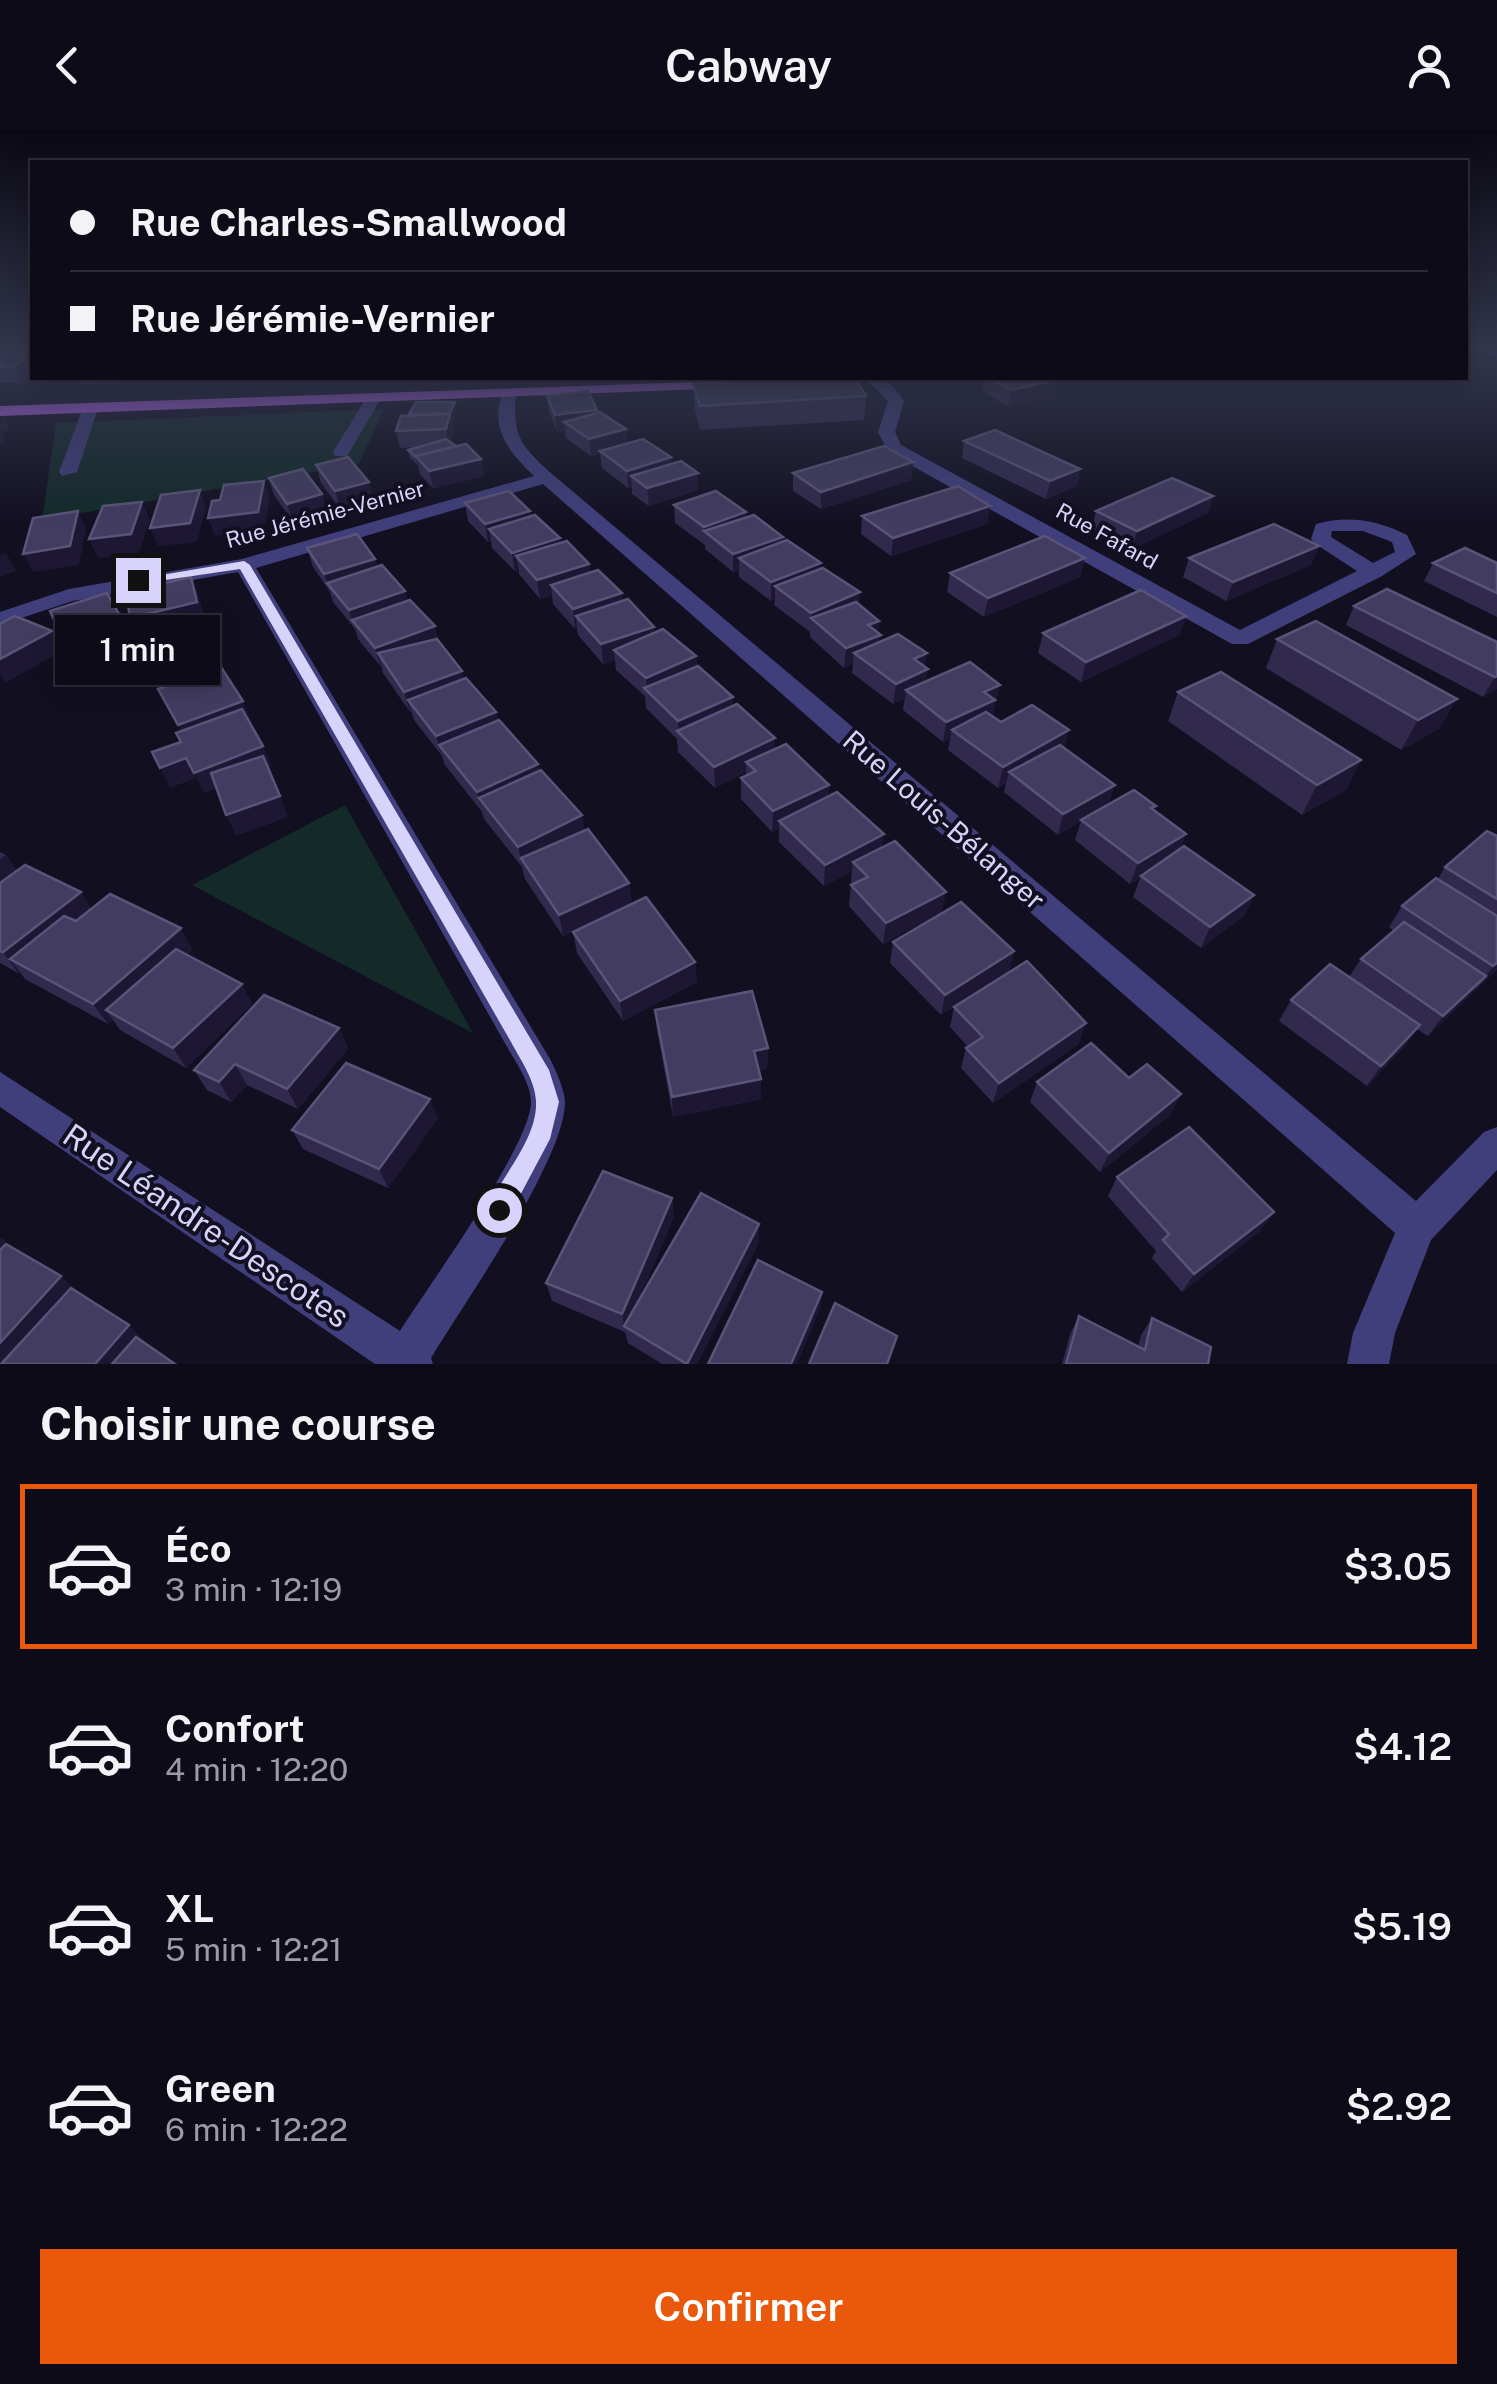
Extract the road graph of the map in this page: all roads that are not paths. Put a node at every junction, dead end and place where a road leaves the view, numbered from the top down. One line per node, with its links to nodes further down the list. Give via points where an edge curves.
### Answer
1 (42, 410): 6 (main road)
2 (89, 410): 8 (street)
3 (366, 410): 7 (street)
4 (506, 410): 9 (street, Rue Louis-Bélanger, via 507,435)
5 (893, 410): 11 (street, Rue Fafard, via 886,432 896,449 1240,639)
6 (0, 411)
7 (341, 452)
8 (68, 472)
9 (546, 478): 10 (street, Rue Jérémie-Vernier); 15 (street, Rue Louis-Bélanger)
10 (244, 565): 12 (street, Rue Jérémie-Vernier, via 69,595); 16 (street, via 528,1052 548,1102 518,1180)
11 (1375, 572)
12 (0, 619)
13 (0, 1088): 16 (street, Rue Léandre-Descotes)
14 (1497, 1144): 15 (street)
15 (1417, 1227): 17 (street)
16 (409, 1362)
17 (1368, 1364)

